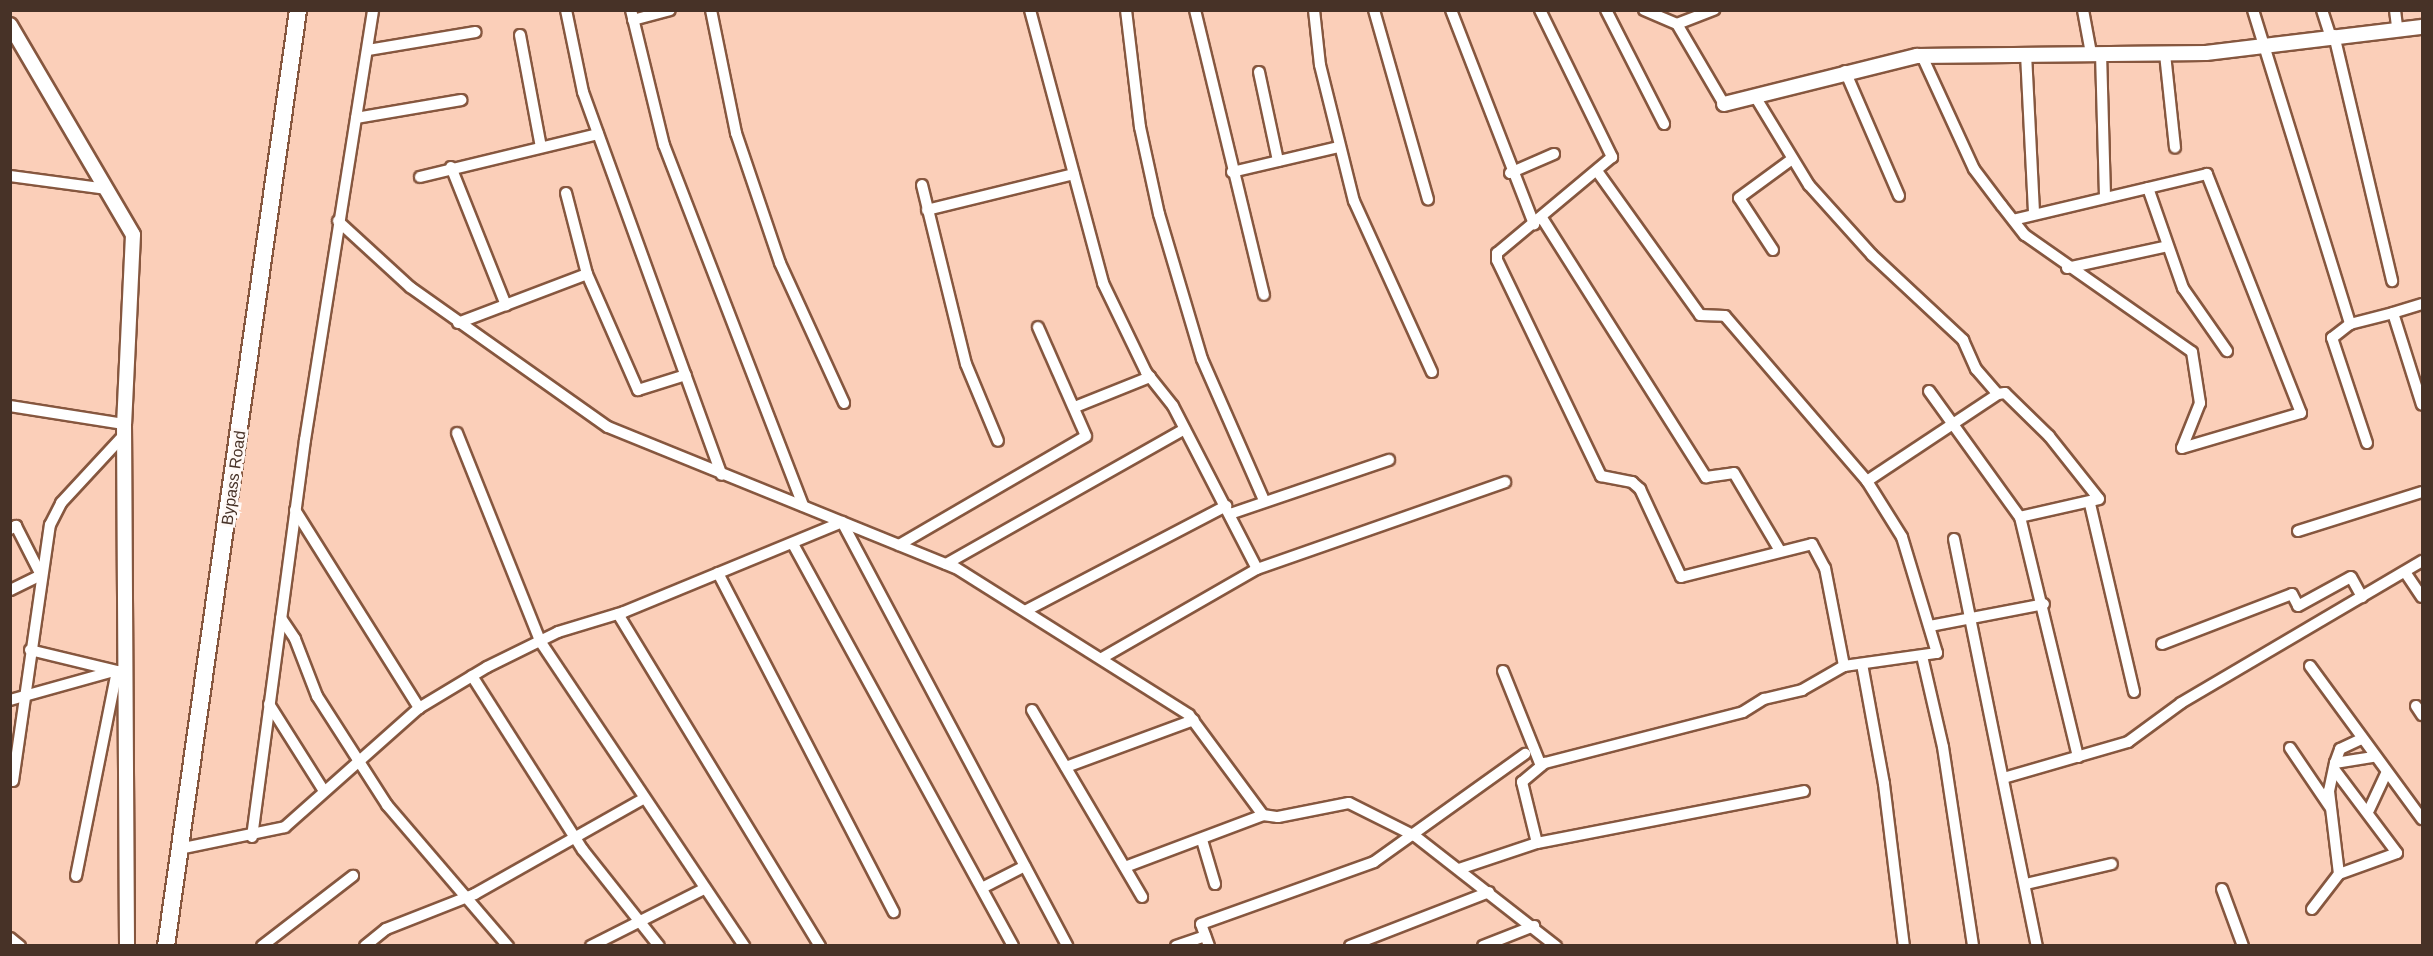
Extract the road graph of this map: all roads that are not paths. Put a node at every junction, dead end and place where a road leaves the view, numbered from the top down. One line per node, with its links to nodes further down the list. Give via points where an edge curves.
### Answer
1 (298, 10): 170 (main road, Bypass Road)
2 (373, 10): 29 (street)
3 (566, 10): 41 (street)
4 (670, 10): 20 (street)
5 (711, 10): 85 (street, via 736,133 763,213)
6 (1030, 10): 52 (street)
7 (1126, 10): 100 (street, via 1140,127 1162,226 1202,359)
8 (1195, 10): 49 (street)
9 (1314, 10): 43 (street)
10 (1374, 10): 61 (street)
11 (1451, 10): 51 (street)
12 (1540, 10): 50 (street, via 1612,157)
13 (1605, 10): 40 (street)
14 (1644, 10): 21 (street)
15 (1714, 10): 21 (street)
16 (2083, 10): 30 (street)
17 (2253, 10): 28 (street)
18 (2322, 10): 26 (street)
19 (2395, 10): 22 (street)
20 (632, 15): 102 (street, via 664,146)
21 (1677, 24): 38 (street)
22 (2397, 26): 23 (street); 26 (street)
23 (2422, 27)
24 (13, 32): 57 (street)
25 (476, 32): 29 (street)
26 (2332, 35): 28 (street); 71 (street)
27 (520, 36): 42 (street)
28 (2264, 45): 32 (street); 77 (street)
29 (368, 50): 39 (street)
30 (2096, 53): 31 (street); 32 (street); 60 (street)
31 (2026, 54): 33 (street); 63 (street)
32 (2164, 54): 44 (street)
33 (1922, 56): 34 (street); 64 (street, via 1953,132)
34 (1845, 71): 36 (street); 59 (street)
35 (1258, 72): 47 (street)
36 (1756, 98): 38 (street); 46 (street)
37 (460, 100): 39 (street)
38 (1724, 104)
39 (356, 118): 65 (street)
40 (1664, 124)
41 (598, 134): 42 (street); 81 (street)
42 (542, 147): 48 (street)
43 (1339, 147): 47 (street); 80 (street, via 1354,201)
44 (2175, 147)
45 (1554, 154): 51 (street)
46 (1792, 159): 68 (street, via 1739,198); 84 (street, via 1872,255 1964,340 1976,369)
47 (1278, 161): 49 (street)
48 (451, 167): 54 (street); 74 (street)
49 (1232, 171): 72 (street)
50 (1597, 171): 66 (street); 97 (street, via 1700,315 1725,316)
51 (1510, 173): 66 (street)
52 (1074, 174): 62 (street); 82 (street, via 1103,283)
53 (10, 176): 57 (street)
54 (420, 177)
55 (922, 185): 62 (street)
56 (2148, 188): 60 (street); 67 (street); 69 (street, via 2207,174 2301,413 2182,448 2200,403 2192,352)
57 (107, 189): 90 (street, via 133,235)
58 (566, 194): 70 (street)
59 (1899, 196)
60 (2105, 196): 63 (street)
61 (1428, 199)
62 (927, 210): 93 (street, via 966,364)
63 (2034, 213): 64 (street)
64 (2013, 220): 69 (street)
65 (338, 221): 76 (street); 103 (street)
66 (1538, 221): 112 (street, via 1706,477 1734,473); 112 (street, via 1497,253 1497,260 1600,476 1632,482 1640,489 1681,577)
67 (2168, 246): 69 (street); 79 (street, via 2183,288)
68 (1773, 250)
69 (2067, 268)
70 (587, 274): 74 (street); 81 (street, via 638,390)
71 (2392, 281)
72 (1264, 295)
73 (2422, 304): 75 (street)
74 (506, 305): 76 (street)
75 (2393, 313): 77 (street); 87 (street)
76 (458, 322): 96 (street, via 608,427)
77 (2350, 324): 94 (street, via 2332,338)
78 (1038, 327): 88 (street)
79 (2226, 351)
80 (1432, 372)
81 (686, 375): 96 (street)
82 (1150, 377): 88 (street); 91 (street)
83 (1929, 391): 89 (street)
84 (1998, 394): 89 (street); 101 (street, via 2006,393 2082,471 2099,499)
85 (844, 403)
86 (10, 405): 90 (street)
87 (2422, 405)
88 (1075, 407): 111 (street, via 1086,436 1079,443)
89 (1954, 422): 97 (street); 105 (street)
90 (124, 429): 118 (street, via 61,503 50,525); 136 (street)
91 (1185, 429): 104 (street); 114 (street)
92 (456, 433): 128 (street)
93 (998, 441)
94 (2367, 443)
95 (1389, 460): 100 (street)
96 (722, 475): 102 (street)
97 (1867, 481): 127 (street, via 1902,537)
98 (1505, 482): 115 (street)
99 (2422, 492): 108 (street)
100 (1264, 500): 104 (street)
101 (2090, 504): 105 (street); 139 (street)
102 (804, 506): 106 (street)
103 (295, 510): 125 (street); 143 (street)
104 (1228, 510): 115 (street); 123 (street)
105 (2020, 517): 122 (street)
106 (842, 522): 110 (street); 111 (street); 172 (street)
107 (10, 529): 118 (street, via 16,526)
108 (2298, 531)
109 (1954, 539): 126 (street)
110 (793, 544): 117 (street); 180 (street)
111 (900, 545): 114 (street)
112 (1779, 549): 134 (street, via 1807,542 1816,547 1825,568)
113 (2422, 561): 116 (street)
114 (946, 564): 123 (street)
115 (1257, 569): 132 (street)
116 (2405, 572): 120 (street); 121 (street)
117 (718, 573): 124 (street); 187 (street)
118 (41, 575): 119 (street); 130 (street)
119 (10, 590)
120 (2362, 597): 129 (street, via 2351,577 2298,606 2292,594); 149 (street, via 2181,703 2128,742)
121 (2422, 597)
122 (2044, 604): 126 (street); 149 (street)
123 (1027, 610): 132 (street)
124 (618, 614): 128 (street); 201 (street)
125 (280, 618): 142 (street); 151 (street, via 295,639 317,696)
126 (1972, 618): 127 (street); 156 (street)
127 (1930, 626): 131 (street, via 1937,653)
128 (540, 641): 138 (street); 160 (street)
129 (2162, 644)
130 (30, 650): 136 (street); 140 (street)
131 (1922, 656): 133 (street); 209 (street, via 1943,747)
132 (1102, 658): 145 (street)
133 (1862, 664): 134 (street); 208 (street, via 1884,784)
134 (1844, 666): 152 (street, via 1802,690 1764,699 1743,712)
135 (2310, 666): 146 (street)
136 (121, 671): 140 (street); 176 (street); 193 (street)
137 (1503, 671): 152 (street)
138 (472, 676): 143 (street); 165 (street)
139 (2133, 692)
140 (23, 695): 141 (street); 157 (street)
141 (10, 700)
142 (269, 704): 158 (street); 167 (street)
143 (418, 708): 151 (street)
144 (1032, 710): 154 (street)
145 (1194, 720): 154 (street); 163 (street)
146 (2361, 739): 150 (street); 153 (street, via 2340,749)
147 (2290, 748): 161 (street)
148 (1525, 754): 166 (street, via 1490,783 1465,792)
149 (2078, 757): 156 (street)
150 (2374, 757): 153 (street); 155 (street)
151 (359, 759): 158 (street); 184 (street, via 387,805)
152 (1540, 766): 169 (street, via 1522,782)
153 (2335, 766): 161 (street); 162 (street)
154 (1066, 767): 173 (street)
155 (2386, 774): 162 (street); 164 (street)
156 (2007, 777): 179 (street)
157 (13, 781)
158 (324, 791): 167 (street, via 285,827)
159 (1804, 791): 169 (street)
160 (641, 800): 165 (street); 181 (street)
161 (2331, 807): 175 (street)
162 (2368, 810): 175 (street, via 2397,854)
163 (1263, 814): 166 (street, via 1278,817 1349,803); 168 (street)
164 (2422, 819)
165 (576, 833): 184 (street); 188 (street)
166 (1415, 836): 174 (street); 191 (street, via 1374,862 1201,924)
167 (252, 837): 170 (street)
168 (1202, 840): 173 (street); 178 (street)
169 (1537, 843): 174 (street)
170 (179, 849): 194 (main road, Bypass Road)
171 (2112, 864): 179 (street)
172 (1025, 866): 180 (street); 203 (street)
173 (1125, 867): 185 (street)
174 (1459, 869): 183 (street)
175 (2339, 874): 186 (street)
176 (76, 876)
177 (353, 876): 195 (street)
178 (1215, 884)
179 (2026, 884): 210 (street)
180 (982, 888): 202 (street)
181 (704, 889): 188 (street); 200 (street)
182 (2222, 889): 211 (street)
183 (1489, 892): 189 (street); 205 (street)
184 (468, 896): 196 (street, via 386,929); 197 (street)
185 (1142, 897)
186 (2313, 909)
187 (894, 912)
188 (636, 922): 198 (street); 199 (street)
189 (1534, 926): 206 (street); 207 (street)
190 (10, 938): 192 (street)
191 (1207, 941): 204 (street)
192 (20, 945)
193 (127, 945)
194 (166, 945)
195 (262, 945)
196 (364, 945)
197 (508, 945)
198 (591, 945)
199 (659, 945)
200 (744, 945)
201 (820, 945)
202 (1013, 945)
203 (1067, 945)
204 (1176, 945)
205 (1350, 945)
206 (1484, 945)
207 (1556, 945)
208 (1904, 945)
209 (1973, 945)
210 (2037, 945)
211 (2243, 945)

